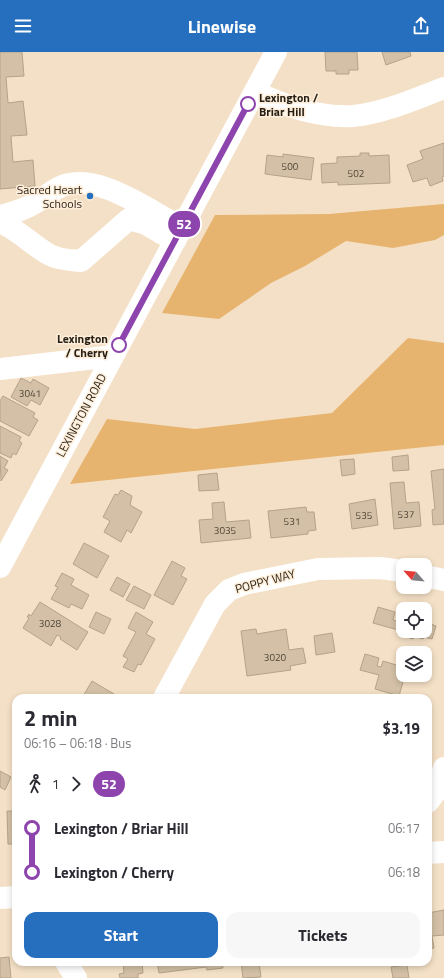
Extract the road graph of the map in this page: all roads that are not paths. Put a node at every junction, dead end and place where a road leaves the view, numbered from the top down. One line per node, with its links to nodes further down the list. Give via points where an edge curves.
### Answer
1 (276, 52): 3 (street, LEXINGTON ROAD)
2 (444, 88): 3 (street, via 396,106 345,116 323,115 296,108)
3 (255, 92): 6 (street, LEXINGTON ROAD)
4 (0, 216): 6 (street, via 34,204 58,187 80,182 116,192)
5 (0, 222): 6 (street, via 15,229 50,256 64,260 81,261 129,219)
6 (178, 234): 7 (street, LEXINGTON ROAD)
7 (113, 356): 8 (street); 9 (street, LEXINGTON ROAD)
8 (0, 369)
9 (0, 567)
10 (396, 570): 13 (street, POPPY WAY, via 318,569 244,584 228,590 215,604)
11 (432, 577): 12 (street)
12 (444, 580)
13 (166, 694)
14 (444, 768): 15 (street)
15 (436, 800)
16 (444, 852): 17 (street)
17 (432, 853)
18 (68, 966): 20 (street)
19 (83, 966): 21 (street)
20 (76, 978)
21 (80, 978)

